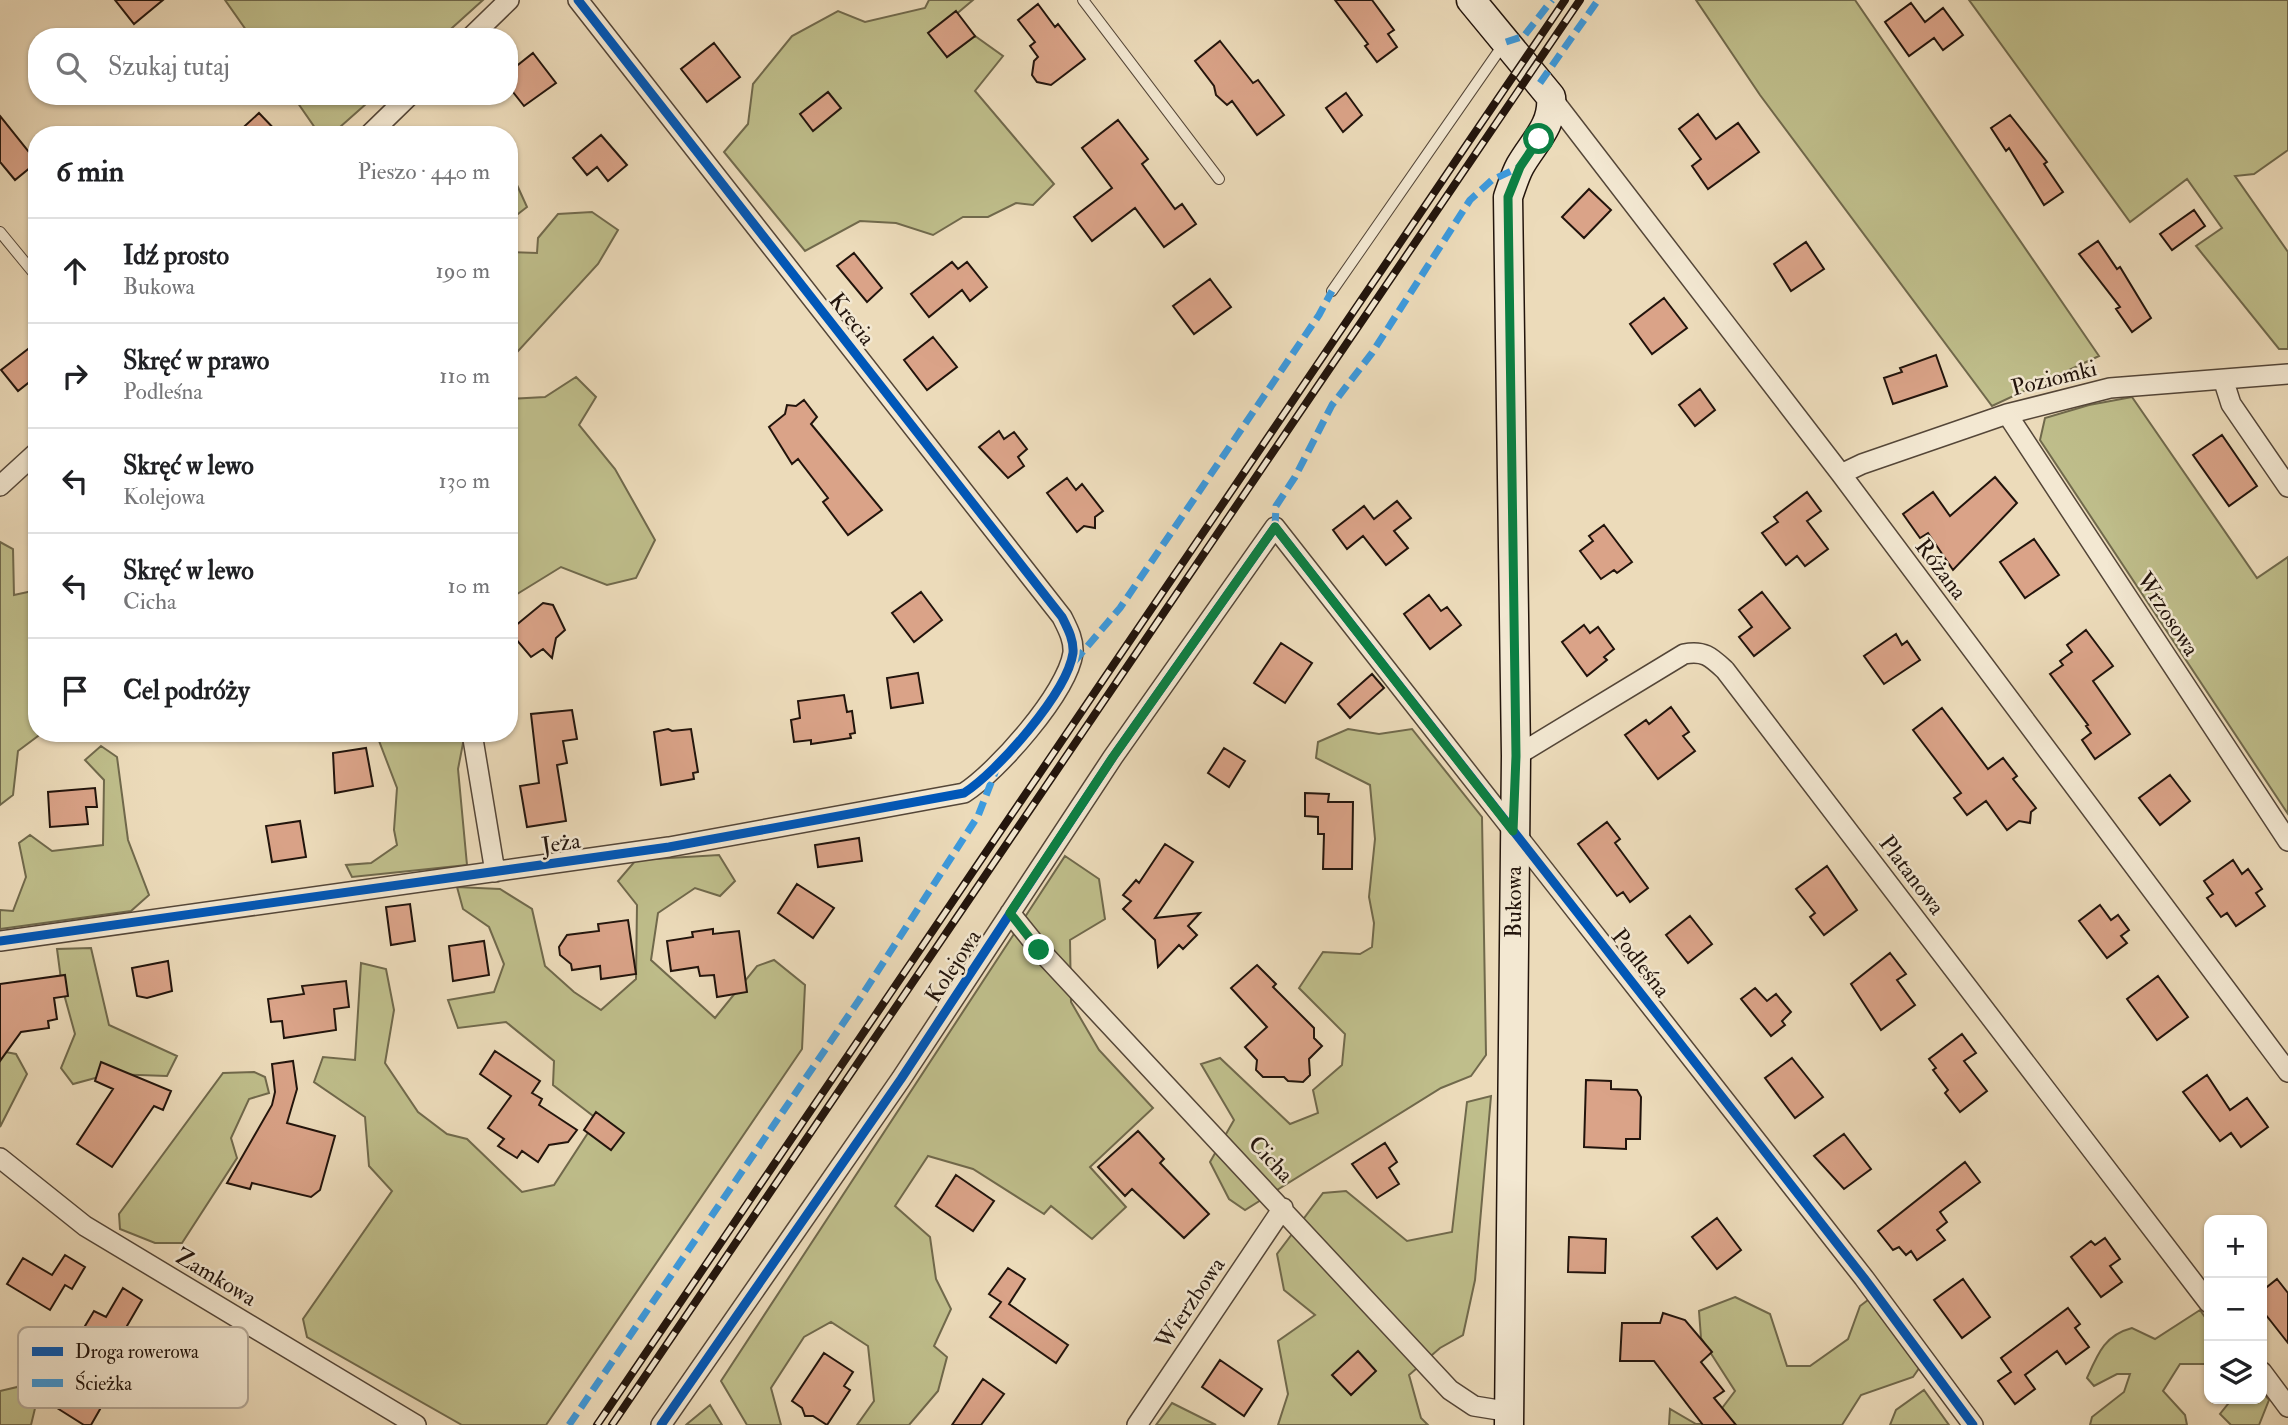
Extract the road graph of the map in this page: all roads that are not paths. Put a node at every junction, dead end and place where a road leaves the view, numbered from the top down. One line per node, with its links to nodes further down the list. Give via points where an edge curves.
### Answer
1 (509, 0): 5 (street)
2 (578, 0): 22 (street, Krecia, via 1062,617 1073,644)
3 (1083, 0): 10 (lane)
4 (1471, 0): 6 (street)
5 (480, 28)
6 (1506, 42): 7 (street); 13 (lane)
7 (1551, 97): 18 (street, Różana); 24 (street, Bukowa, via 1545,128 1520,167 1508,197)
8 (400, 105): 9 (street)
9 (378, 126)
10 (1219, 179)
11 (0, 232): 12 (lane)
12 (28, 266)
13 (1332, 291)
14 (2288, 374): 15 (street, Poziomki)
15 (2224, 382): 16 (street, Poziomki, via 2110,388); 20 (street, via 2231,404)
16 (2007, 414): 18 (street, Poziomki); 26 (street, Wrzosowa)
17 (28, 460): 19 (street)
18 (1841, 474): 30 (street, Różana)
19 (0, 486)
20 (2288, 487)
21 (1275, 527): 25 (street, Podleśna); 28 (street, Kolejowa)
22 (1068, 670): 27 (street, Jeża, via 1015,747 989,776 964,793 669,847)
23 (473, 742): 27 (street)
24 (1516, 756): 25 (street, Bukowa); 33 (street, Platanowa, via 1684,654 1708,654 1725,670)
25 (1513, 831): 36 (street, Bukowa); 40 (street, Podleśna, via 1864,1278)
26 (2288, 841)
27 (495, 872): 29 (street, Jeża)
28 (1010, 913): 32 (street, Cicha, via 1039,950); 38 (street, Kolejowa)
29 (0, 941)
30 (2288, 1072)
31 (0, 1158): 37 (street, Zamkowa, via 85,1226)
32 (1283, 1208): 36 (street, Cicha, via 1450,1390 1474,1406); 39 (street, Wierzbowa)
33 (2204, 1296)
34 (2267, 1379): 35 (street)
35 (2288, 1407)
36 (1510, 1418)
37 (416, 1425)
38 (662, 1425)
39 (1137, 1425)
40 (1973, 1425)

